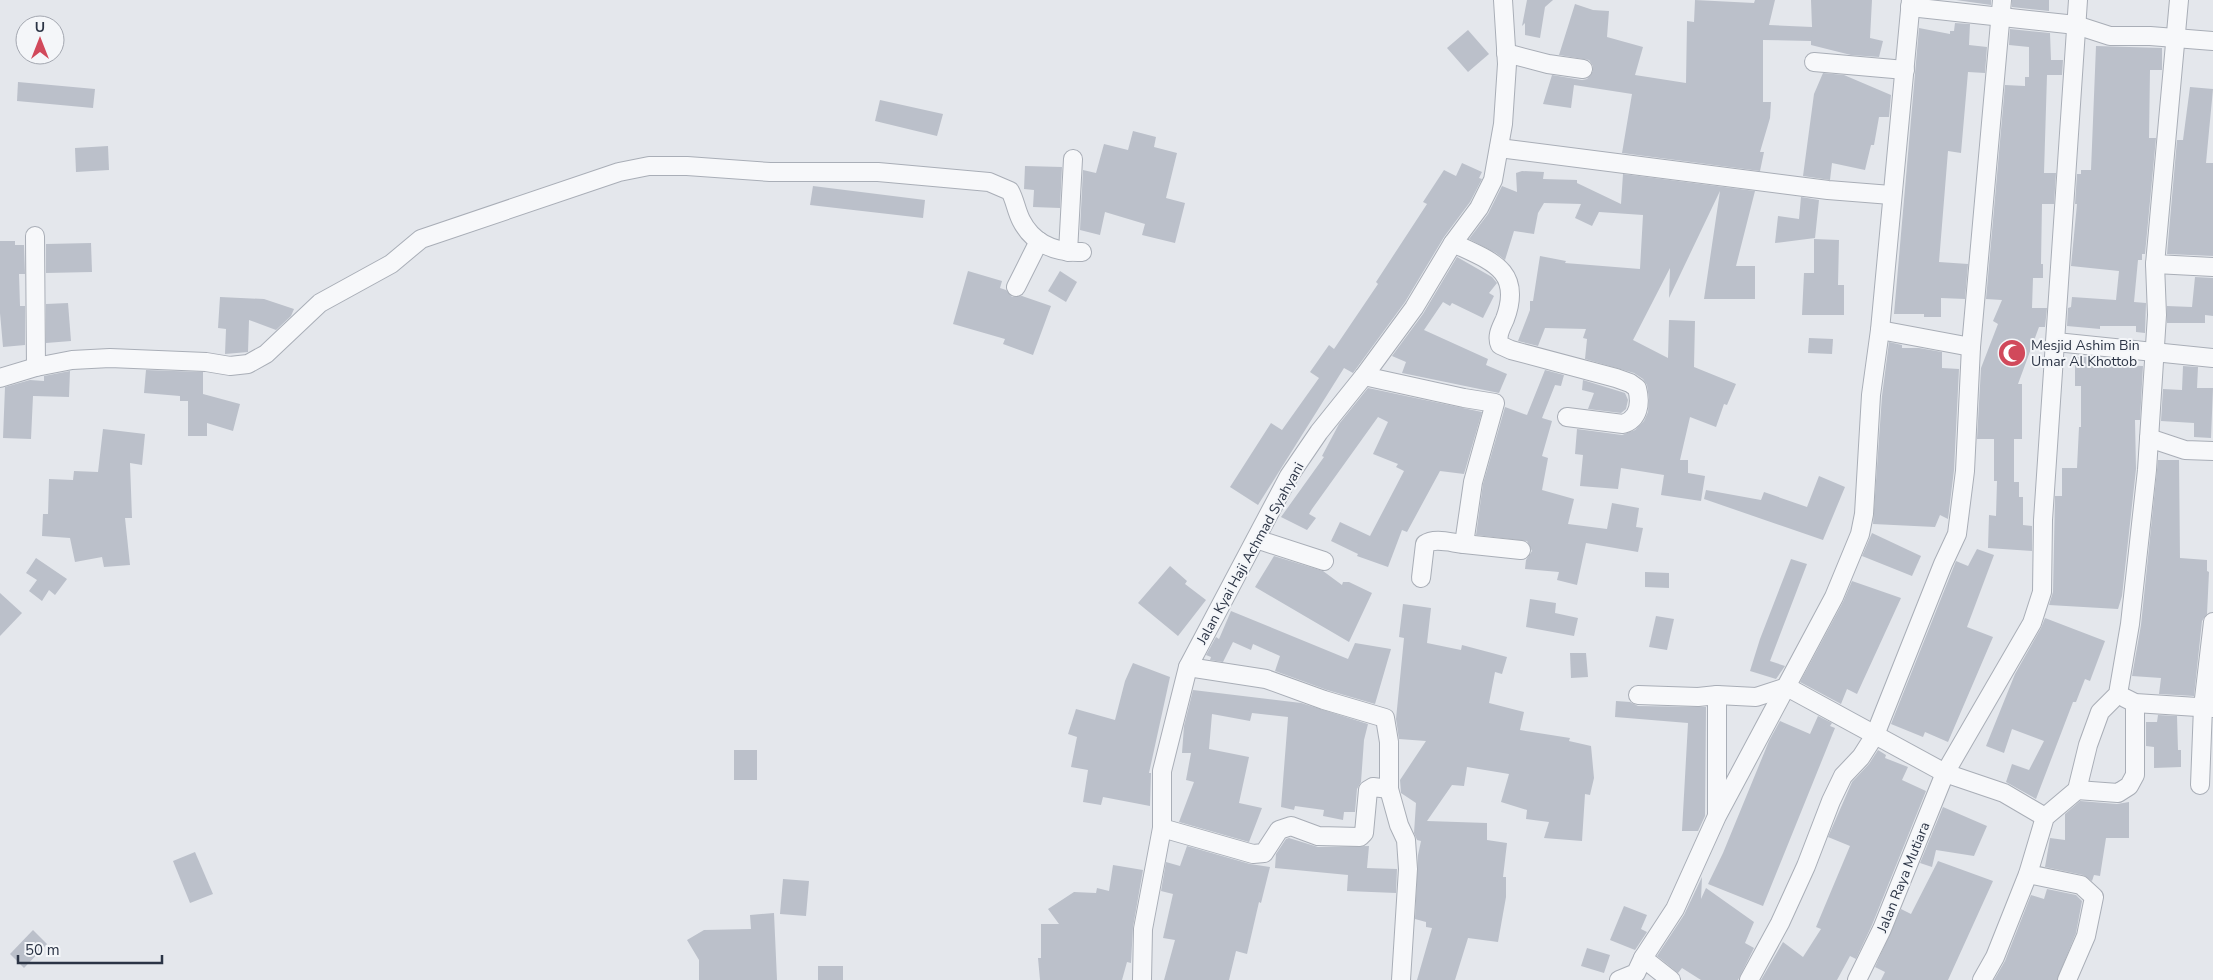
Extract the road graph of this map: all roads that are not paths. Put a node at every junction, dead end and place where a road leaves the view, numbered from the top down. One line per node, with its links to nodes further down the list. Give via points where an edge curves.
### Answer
1 (1503, 0): 10 (street, Jalan Kyai Haji Achmad Syahyani)
2 (2002, 0): 6 (street)
3 (2078, 0): 7 (street, Jalan Raya Mutiara)
4 (2179, 0): 8 (street)
5 (1911, 4): 6 (street); 13 (street)
6 (2000, 18): 7 (street); 25 (street)
7 (2076, 25): 8 (street, via 2110,36); 24 (street, Jalan Raya Mutiara)
8 (2176, 38): 9 (street); 20 (street)
9 (2213, 41)
10 (1506, 53): 12 (street, via 1548,64); 14 (street, Jalan Kyai Haji Achmad Syahyani)
11 (1814, 62): 13 (street)
12 (1583, 68)
13 (1905, 70): 16 (street)
14 (1499, 148): 16 (street, via 1809,188); 19 (street, Jalan Kyai Haji Achmad Syahyani, via 1493,180 1479,208)
15 (1073, 160): 18 (street, via 1075,252 1055,250)
16 (1891, 195): 23 (street)
17 (36, 236): 28 (street)
18 (1039, 241): 22 (street); 28 (street, via 1025,227 1010,190 989,182 878,172 770,172 649,166 619,172 421,239 390,264 320,303 266,354 248,364 230,366 110,358 72,360)
19 (1453, 244): 29 (street, Jalan Kyai Haji Achmad Syahyani, via 1414,308); 31 (street, via 1493,262 1508,277 1510,297 1499,334 1500,345 1616,378 1637,388 1636,416 1623,424)
20 (2156, 264): 21 (street); 26 (street)
21 (2213, 267)
22 (1016, 287)
23 (1880, 330): 25 (street); 41 (street, via 1871,395 1860,534 1834,597)
24 (2056, 342): 26 (street); 48 (street, Jalan Raya Mutiara, via 2043,520 2042,592 2032,623)
25 (1971, 348): 47 (street, via 1965,471 1957,534)
26 (2154, 352): 27 (street); 32 (street)
27 (2213, 358)
28 (36, 367): 30 (street)
29 (1364, 376): 34 (street, Jalan Kyai Haji Achmad Syahyani, via 1294,468); 35 (street, via 1495,403 1473,482)
30 (0, 378)
31 (1567, 417)
32 (2149, 438): 33 (street, via 2185,450); 42 (street, via 2130,624)
33 (2213, 451)
34 (1256, 539): 37 (street); 40 (street, Jalan Kyai Haji Achmad Syahyani)
35 (1464, 544): 36 (street); 38 (street, via 1440,541 1425,544)
36 (1521, 550)
37 (1324, 561)
38 (1421, 578)
39 (2213, 622): 46 (street)
40 (1188, 667): 50 (street, via 1266,679 1385,718 1389,742); 54 (street, Jalan Kyai Haji Achmad Syahyani, via 1162,771)
41 (1787, 687): 44 (street, via 1756,697); 47 (street); 52 (street)
42 (2118, 694): 45 (street); 51 (street, via 2100,712)
43 (1638, 695): 44 (street)
44 (1717, 695): 52 (street)
45 (2134, 704): 46 (street); 51 (street, via 2134,775 2129,786 2118,792)
46 (2208, 708): 49 (street)
47 (1875, 735): 48 (street); 61 (street, via 1843,776 1830,801 1795,890)
48 (1945, 773): 53 (street, via 2004,794); 62 (street, Jalan Raya Mutiara, via 1882,930)
49 (2200, 785)
50 (1389, 789): 54 (street, via 1373,787 1368,790 1364,833 1360,837 1318,836 1291,826 1279,830 1264,853 1253,854); 58 (street, via 1406,840 1408,869)
51 (2077, 790): 53 (street)
52 (1717, 816): 56 (street, via 1674,908)
53 (2044, 817): 55 (street)
54 (1162, 828): 57 (street, Jalan Kyai Haji Achmad Syahyani, via 1143,930)
55 (2028, 874): 63 (street, via 1995,957); 64 (street, via 2081,885 2094,897 2086,936)
56 (1643, 958): 59 (street, via 1636,973); 60 (street)
57 (1142, 980)
58 (1401, 980)
59 (1619, 980)
60 (1671, 980)
61 (1749, 980)
62 (1857, 980)
63 (1982, 980)
64 (2067, 980)

